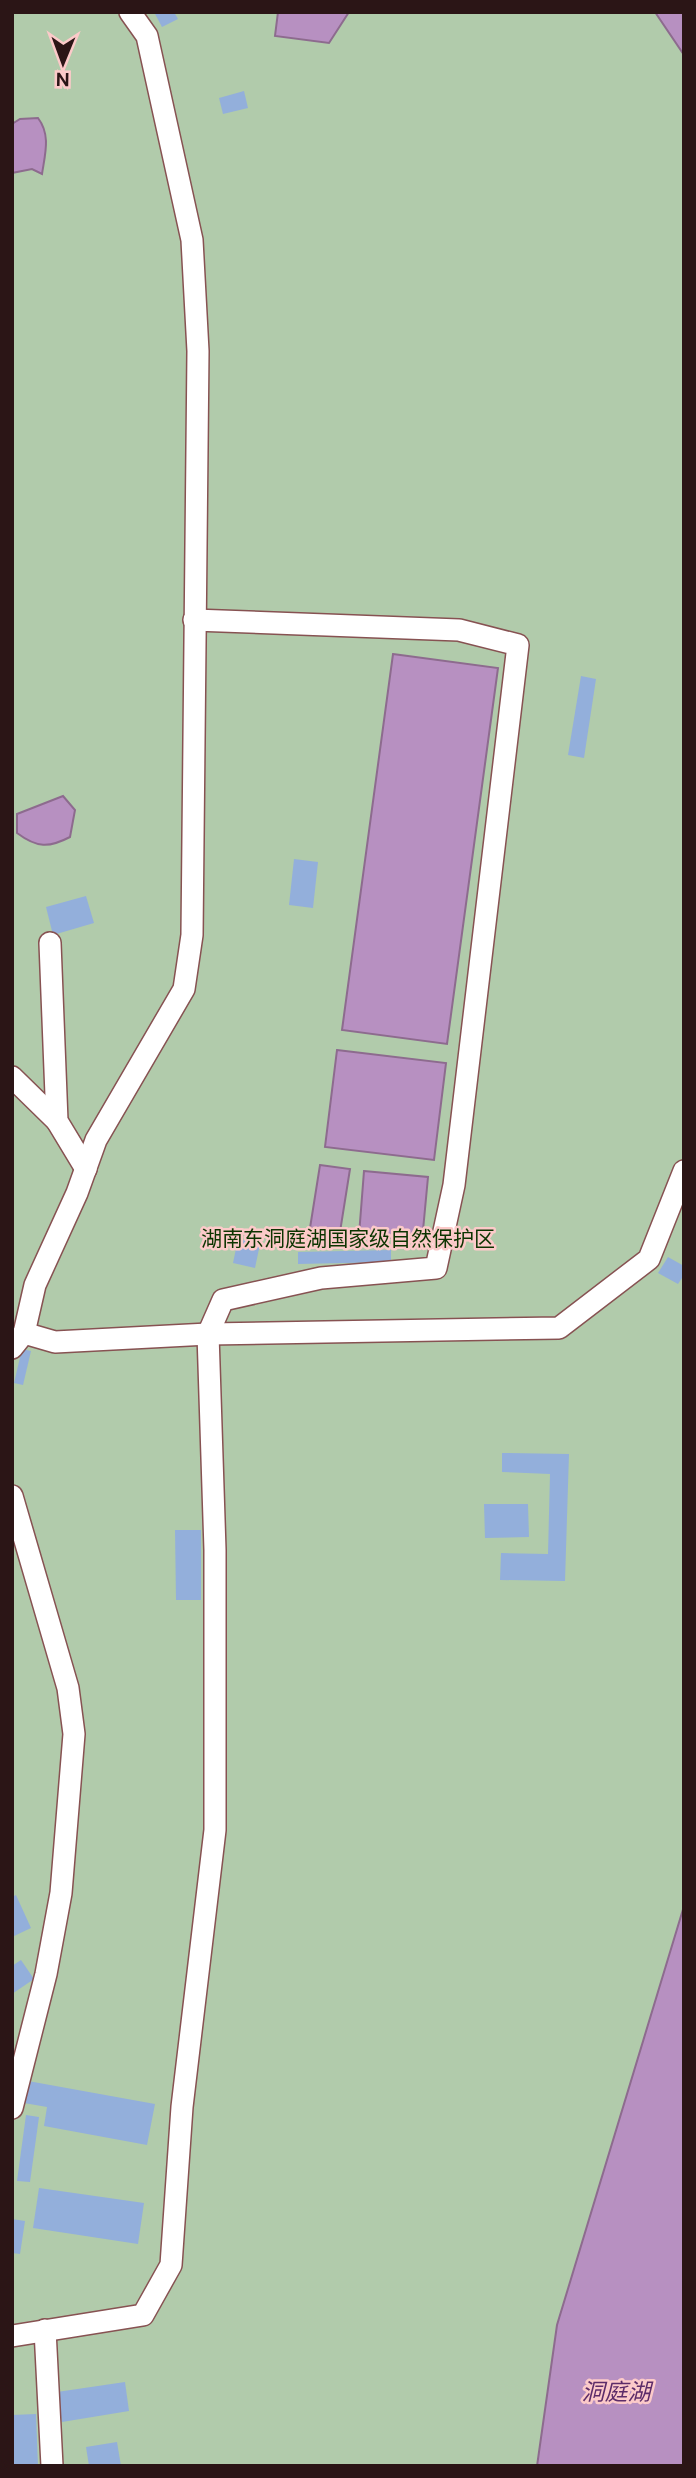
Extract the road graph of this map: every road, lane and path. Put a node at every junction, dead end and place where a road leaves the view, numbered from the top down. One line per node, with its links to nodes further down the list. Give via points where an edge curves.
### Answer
1 (130, 12): 2 (street, via 147,36 192,240 198,378)
2 (194, 620): 6 (street, via 192,935 184,989 96,1140); 8 (street, via 459,630 518,645 454,1185 436,1268 321,1278 223,1300)
3 (50, 943): 5 (street)
4 (12, 1077): 5 (street)
5 (57, 1121): 6 (street)
6 (86, 1169): 9 (street, via 35,1285)
7 (684, 1171): 8 (street, via 649,1259 559,1328)
8 (208, 1334): 9 (street); 12 (street, via 215,1550 215,1830 181,2107 171,2265 143,2315)
9 (18, 1341)
10 (12, 1496): 11 (street, via 68,1688 74,1734 61,1893)
11 (12, 2108)
12 (45, 2330): 13 (street); 14 (street)
13 (12, 2336)
14 (52, 2466)

